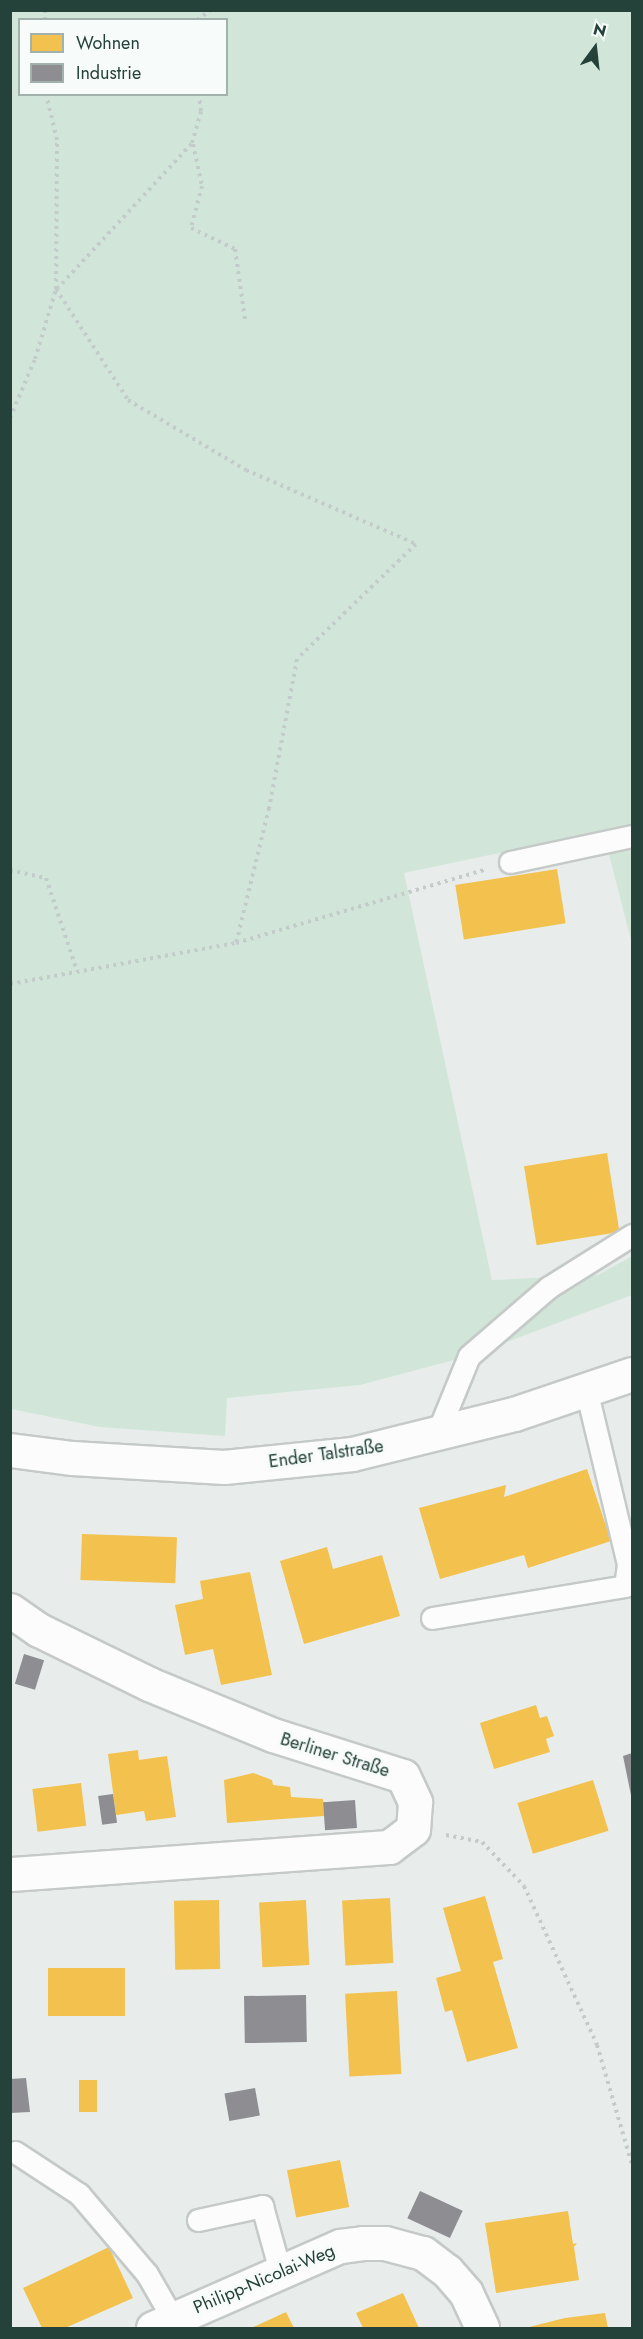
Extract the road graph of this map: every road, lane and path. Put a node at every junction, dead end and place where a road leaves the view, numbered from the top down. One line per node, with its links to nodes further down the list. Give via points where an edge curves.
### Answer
1 (46, 96): 4 (path, via 57,140)
2 (200, 96): 3 (path, via 201,111)
3 (192, 143): 4 (path); 5 (path, via 202,186 191,228 235,249)
4 (56, 289): 6 (path, via 35,359); 10 (path, via 128,400 246,470 416,544 297,659 269,808)
5 (245, 319)
6 (10, 418)
7 (633, 836): 8 (lane)
8 (510, 862): 10 (path)
9 (10, 870): 11 (path, via 46,878)
10 (236, 943): 11 (path)
11 (77, 971): 12 (path)
12 (10, 984)
13 (633, 1235): 16 (lane, via 549,1287 470,1356)
14 (633, 1374): 15 (street, Ender Talstraße)
15 (586, 1389): 16 (street, Ender Talstraße); 19 (lane, via 628,1564 625,1586)
16 (437, 1434): 17 (street, Ender Talstraße, via 352,1454 224,1467 72,1458)
17 (10, 1450)
18 (10, 1610): 20 (street, Berliner Straße, via 39,1630 149,1684 273,1736 403,1776 415,1802)
19 (432, 1618)
20 (413, 1829): 21 (street, via 388,1847); 23 (path, via 482,1842 524,1886 597,2045)
21 (10, 1874)
22 (15, 2152): 26 (lane, via 79,2194 147,2274)
23 (633, 2165)
24 (198, 2220): 25 (lane, via 262,2206)
25 (280, 2271): 26 (street, Philipp-Nicolai-Weg); 27 (street, Philipp-Nicolai-Weg, via 340,2246 385,2242 404,2247 423,2253 447,2271 466,2293)
26 (163, 2324)
27 (482, 2328)

